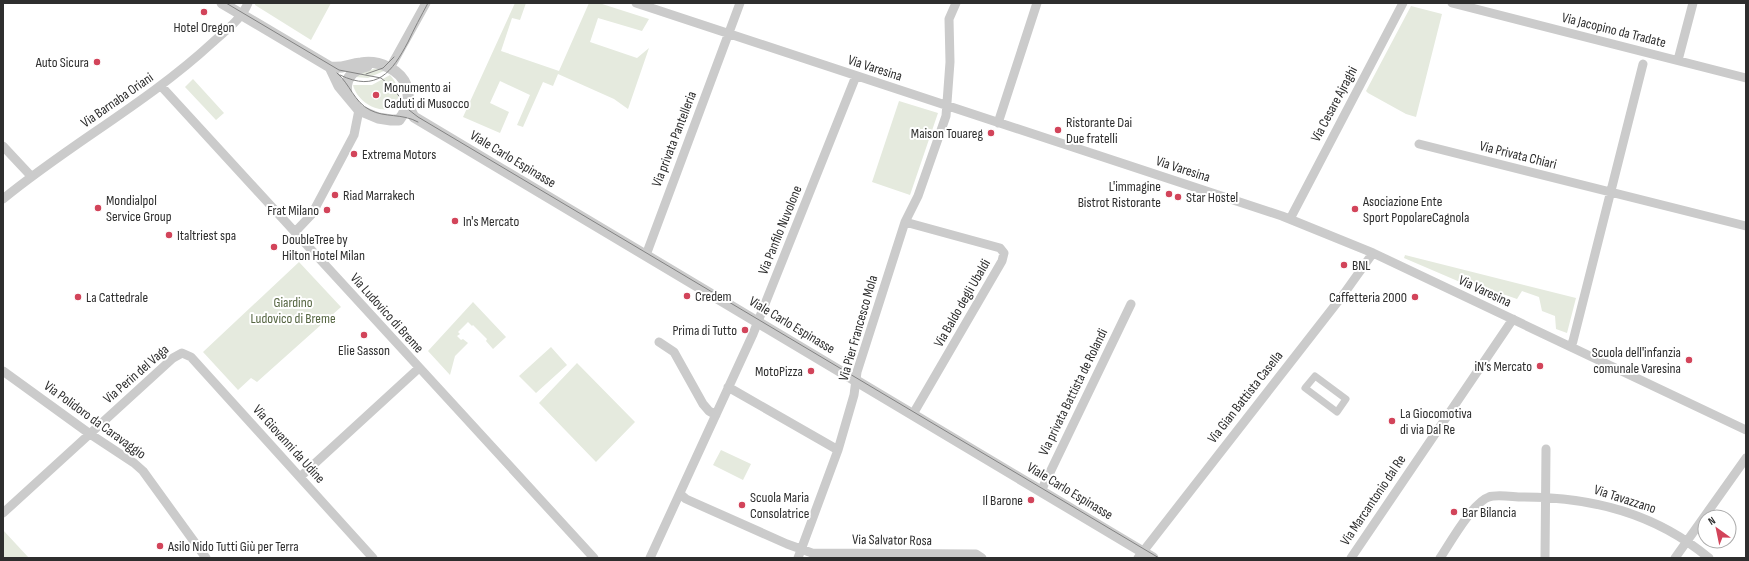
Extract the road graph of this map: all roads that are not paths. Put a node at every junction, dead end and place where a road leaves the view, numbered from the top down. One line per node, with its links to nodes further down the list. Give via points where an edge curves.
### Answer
1 (222, 3): 11 (street)
2 (248, 3): 11 (street)
3 (426, 3): 15 (street)
4 (636, 3): 12 (street, Via Varesina)
5 (740, 3): 12 (street, Via privata Pantelleria)
6 (956, 3): 22 (street, Via Pier Francesco Mola, via 949,18)
7 (1037, 3): 26 (street)
8 (1402, 3): 32 (street, Via Cesare Ajraghi)
9 (1452, 3): 13 (street, Via Jacopino da Tradate)
10 (1693, 3): 13 (street)
11 (242, 16): 16 (street); 19 (street, Via Barnaba Oriani)
12 (728, 34): 17 (street, Via Varesina); 37 (street, Via privata Pantelleria)
13 (1678, 60): 18 (street, Via Jacopino da Tradate)
14 (1643, 64): 30 (street)
15 (385, 66): 16 (street, via 362,62 345,68); 20 (street, via 368,66 354,72 345,85); 21 (street, via 400,75 405,84)
16 (330, 68): 20 (street, via 339,86)
17 (856, 76): 22 (street, Via Varesina); 40 (street, Via Panfilo Nuvolone)
18 (1746, 78)
19 (161, 86): 29 (street, Via Barnaba Oriani); 35 (street, Via Ludovico di Breme)
20 (347, 94): 23 (street)
21 (408, 104): 24 (street); 25 (street)
22 (947, 106): 26 (street, Via Varesina); 33 (street, Via Pier Francesco Mola, via 946,116 918,196)
23 (359, 110): 25 (street, via 378,118); 35 (street, via 354,135 312,214)
24 (414, 117): 25 (street); 37 (street, Viale Carlo Espinasse)
25 (400, 120)
26 (998, 122): 32 (street, Via Varesina)
27 (1419, 144): 30 (street, Via Privata Chiari)
28 (3, 146): 29 (street)
29 (31, 176): 31 (street, Via Barnaba Oriani)
30 (1610, 193): 34 (street, Via Privata Chiari); 42 (street)
31 (3, 199)
32 (1290, 219): 36 (street, Via Varesina)
33 (905, 222): 46 (street, Via Pier Francesco Mola); 49 (street, Via Baldo degli Ubaldi, via 1000,248 1004,253 1002,261)
34 (1746, 226)
35 (294, 232): 44 (street, Via Ludovico di Breme)
36 (1373, 253): 39 (street, Via Varesina); 63 (street, Via Gian Battista Casella)
37 (646, 255): 40 (street, Viale Carlo Espinasse)
38 (1131, 304): 57 (street, Via privata Battista de Rolandi)
39 (1513, 320): 42 (street, Via Varesina); 71 (street, Via Marcantonio dal Re)
40 (758, 322): 46 (street, Viale Carlo Espinasse); 47 (street, Via Panfilo Nuvolone)
41 (659, 342): 50 (street, via 674,352 703,404)
42 (1572, 344): 51 (street, Via Varesina)
43 (182, 354): 52 (street, Via Perin del Vaga, via 173,358); 56 (street, Via Giovanni da Udine, via 191,357)
44 (418, 368): 56 (street); 67 (street, Via Ludovico di Breme)
45 (3, 371): 52 (street, Via Polidoro da Caravaggio)
46 (855, 380): 49 (street, Viale Carlo Espinasse); 54 (street, Via Pier Francesco Mola, via 854,395)
47 (728, 387): 50 (street, Via Panfilo Nuvolone); 54 (street)
48 (1337, 412): 48 (street, via 1346,399 1316,376 1305,388)
49 (913, 414): 57 (street, Viale Carlo Espinasse)
50 (716, 415): 58 (street, Via Panfilo Nuvolone)
51 (1746, 430)
52 (90, 434): 60 (street, Via Perin del Vaga); 65 (street, Via Polidoro da Caravaggio, via 134,462 143,471)
53 (1546, 449): 59 (street)
54 (838, 450): 62 (street, Via Pier Francesco Mola)
55 (1745, 461): 61 (street)
56 (300, 477): 66 (street, Via Giovanni da Udine)
57 (1041, 491): 63 (street, Viale Carlo Espinasse)
58 (680, 494): 62 (street, Via Salvator Rosa); 68 (street, Via Panfilo Nuvolone)
59 (1546, 497): 61 (street, Via Tavazzano, via 1588,501 1641,517); 72 (street, Via Tavazzano, via 1489,496 1477,504); 73 (street)
60 (3, 513)
61 (1686, 541): 74 (street); 75 (street, Via Tavazzano)
62 (799, 554): 64 (street, Via Salvator Rosa)
63 (1140, 555): 70 (street, Viale Carlo Espinasse)
64 (925, 556): 69 (street, Via Salvator Rosa, via 976,554)
65 (206, 558)
66 (373, 558)
67 (594, 558)
68 (650, 558)
69 (982, 558)
70 (1153, 558)
71 (1351, 558)
72 (1440, 558)
73 (1545, 558)
74 (1675, 558)
75 (1709, 558)

